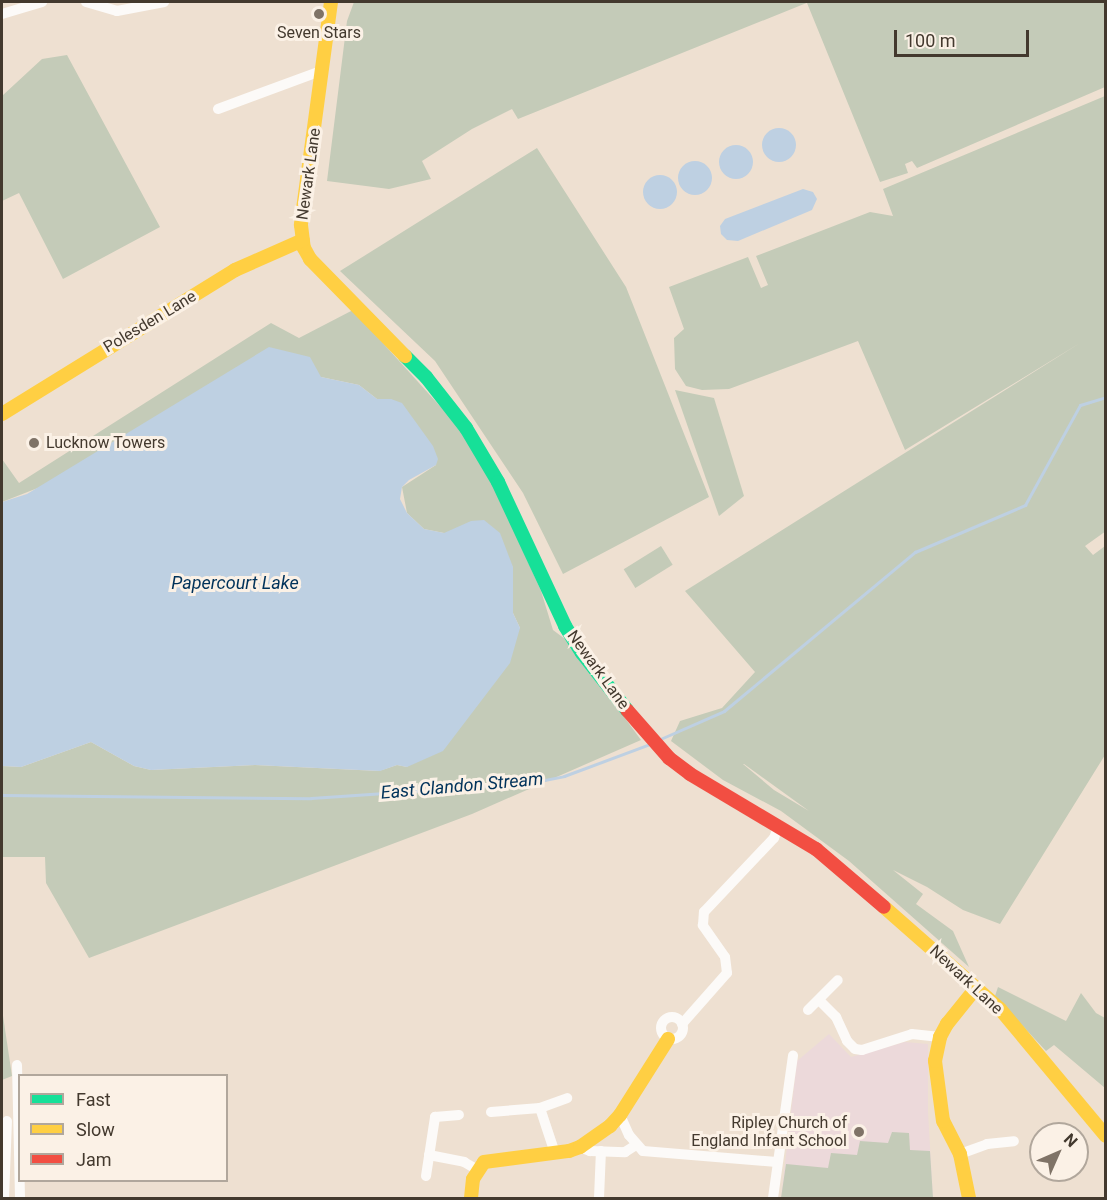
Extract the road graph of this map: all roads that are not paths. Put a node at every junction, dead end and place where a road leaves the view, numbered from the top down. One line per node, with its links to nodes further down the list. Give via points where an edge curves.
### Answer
1 (42, 2): 5 (street)
2 (86, 2): 3 (street, via 117,11)
3 (164, 2)
4 (331, 2): 6 (main road, Newark Lane)
5 (2, 14)
6 (321, 71): 7 (street); 8 (main road, Newark Lane, via 301,225)
7 (218, 109)
8 (303, 240): 9 (main road, Polesden Lane, via 235,270); 10 (main road, Newark Lane, via 315,266 426,377 466,428 498,482 565,626 645,733 701,781)
9 (2, 414)
10 (779, 825): 12 (main road, Newark Lane, via 834,863); 15 (street, via 774,838 704,912 703,925 725,957 728,973)
11 (838, 980): 13 (street)
12 (976, 988): 16 (main road); 27 (main road, Newark Lane, via 1000,1009)
13 (819, 1001): 14 (street); 16 (street, via 855,1049 912,1034)
14 (808, 1010)
15 (682, 1024): 17 (street, via 681,1034); 17 (street, via 675,1017 663,1020 661,1032)
16 (940, 1037): 33 (main road, via 935,1070 943,1121)
17 (668, 1039): 25 (main road)
18 (793, 1056): 35 (street)
19 (17, 1065): 22 (street)
20 (567, 1098): 21 (street)
21 (540, 1108): 23 (street); 32 (street)
22 (18, 1109)
23 (491, 1112)
24 (459, 1115): 34 (street, via 435,1117)
25 (620, 1115): 29 (street); 30 (main road)
26 (7, 1121): 39 (street)
27 (1106, 1136)
28 (1014, 1141): 33 (street, via 987,1144)
29 (636, 1145): 31 (street, via 629,1152); 35 (street, via 654,1153)
30 (580, 1147): 31 (street); 32 (main road)
31 (601, 1151): 42 (street)
32 (555, 1153): 36 (main road, via 488,1160)
33 (960, 1154): 44 (main road)
34 (429, 1155): 36 (street, via 464,1162); 37 (street)
35 (777, 1162): 43 (street)
36 (476, 1169): 41 (main road)
37 (426, 1176)
38 (20, 1182): 40 (street)
39 (4, 1198)
40 (20, 1198)
41 (471, 1198)
42 (599, 1198)
43 (773, 1198)
44 (969, 1198)

